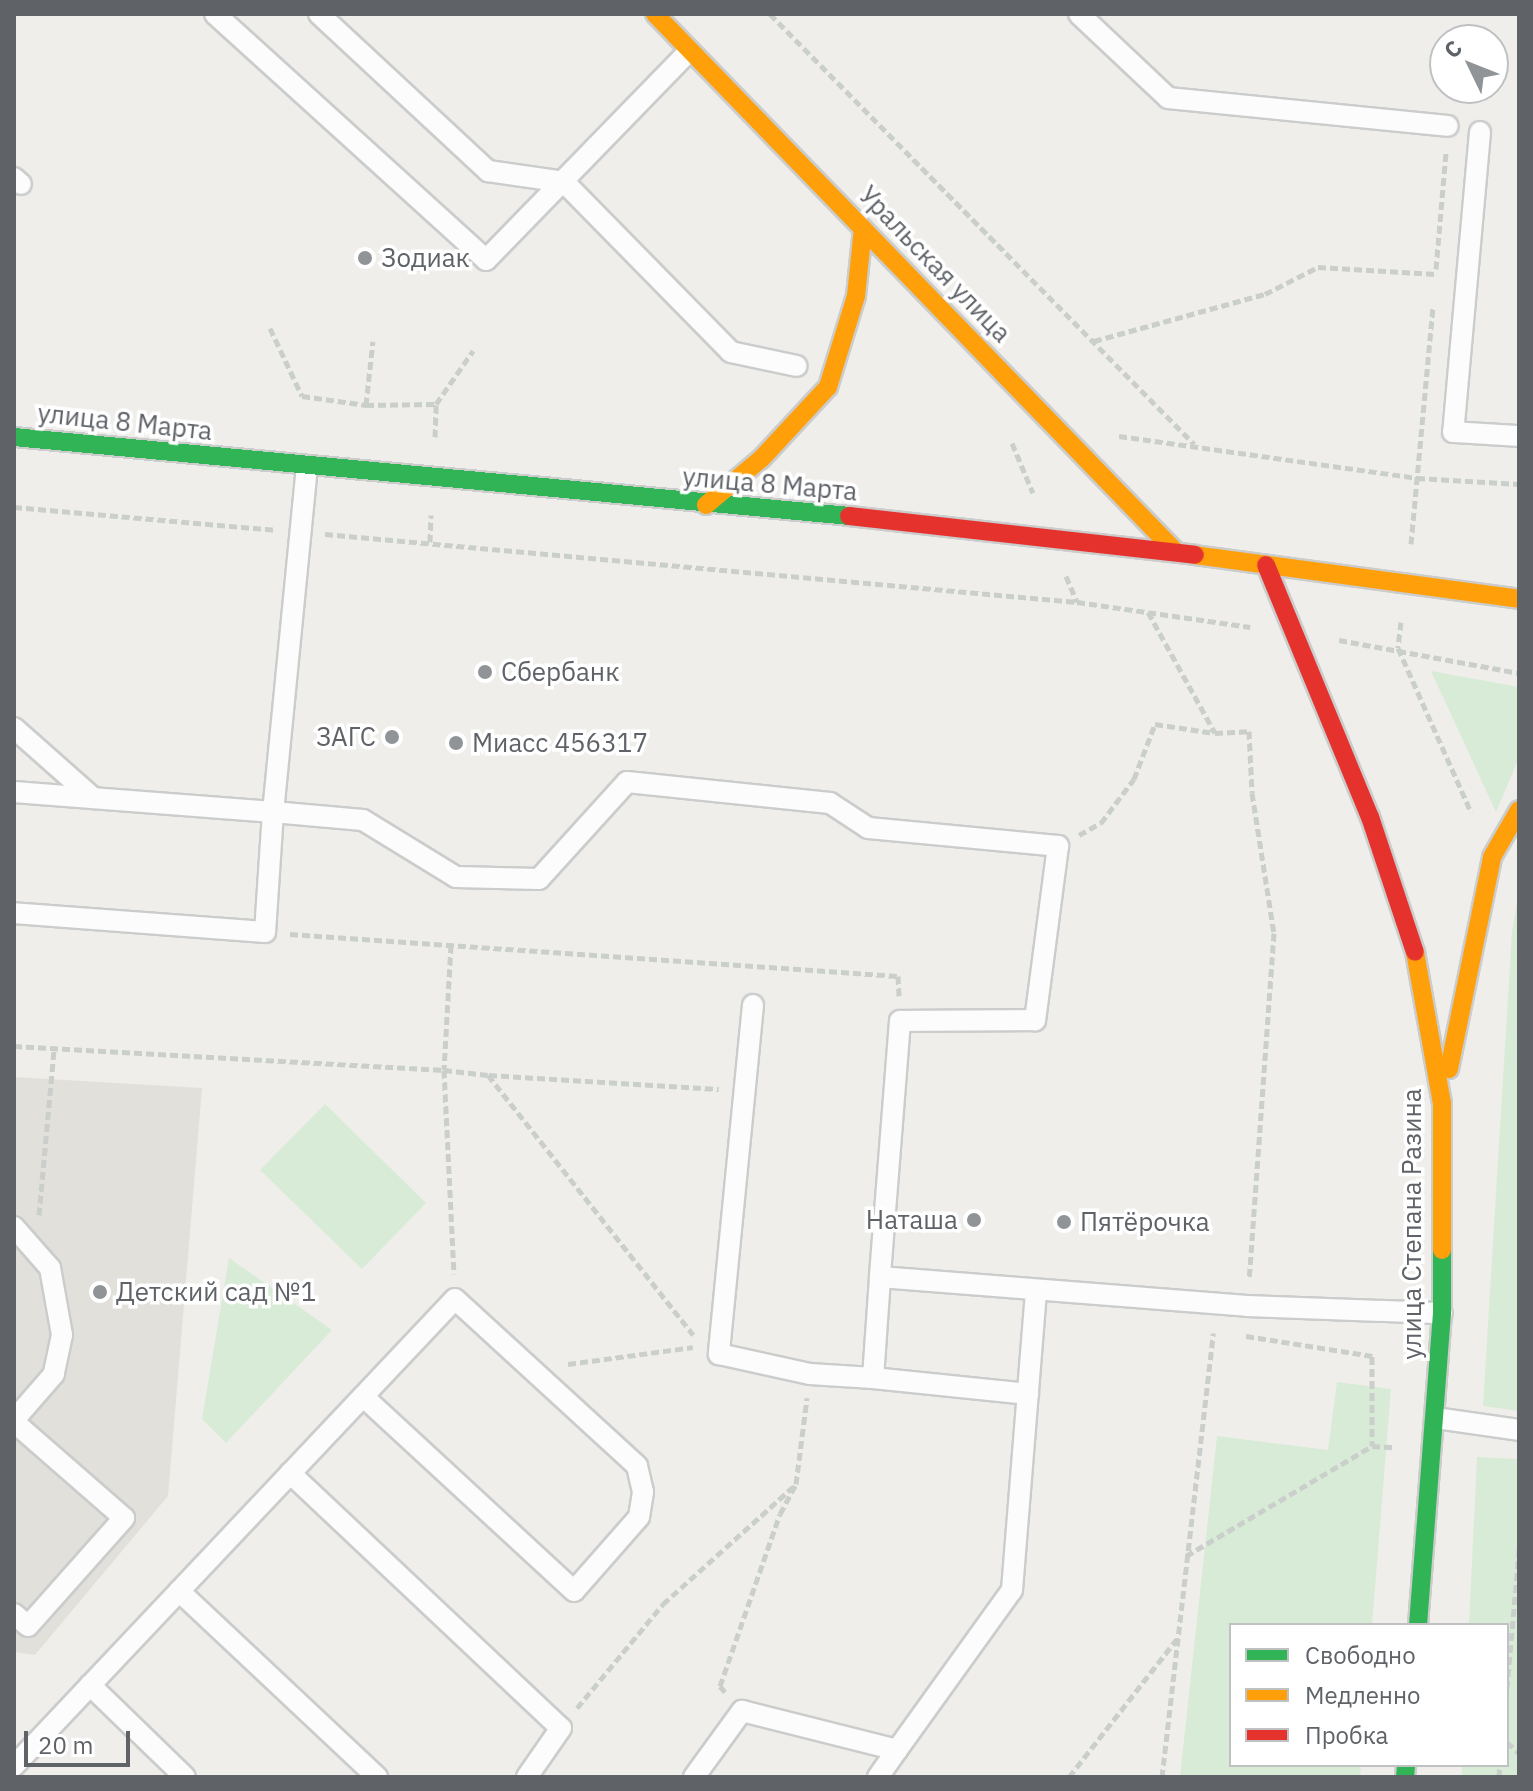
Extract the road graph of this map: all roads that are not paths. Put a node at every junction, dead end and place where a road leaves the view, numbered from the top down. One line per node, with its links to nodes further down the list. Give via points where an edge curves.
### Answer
1 (215, 14): 8 (lane, via 486,260)
2 (319, 14): 8 (lane, via 488,171)
3 (655, 14): 5 (main road, Уральская улица)
4 (1079, 14): 6 (lane, via 1168,98)
5 (689, 51): 8 (lane); 9 (main road, Уральская улица)
6 (1448, 126)
7 (1480, 132): 11 (lane, via 1453,432)
8 (564, 182): 10 (lane, via 731,352)
9 (863, 228): 14 (main road, via 856,296 828,387 762,458); 15 (main road, Уральская улица)
10 (797, 366)
11 (1519, 436)
12 (14, 437): 13 (main road, улица 8 Марта)
13 (307, 466): 14 (main road, улица 8 Марта); 22 (lane)
14 (706, 505): 15 (main road, улица 8 Марта, via 1050,535)
15 (1176, 552): 16 (main road, улица 8 Марта)
16 (1266, 565): 17 (main road, улица 8 Марта); 25 (main road, улица Степана Разина, via 1407,922 1428,1005)
17 (1519, 599)
18 (14, 728): 20 (lane)
19 (14, 792): 20 (lane)
20 (93, 798): 22 (lane)
21 (1519, 810): 25 (main road, via 1492,857)
22 (273, 812): 23 (lane, via 265,932); 27 (lane, via 363,820 456,877 539,879 627,782 830,803 868,828 1058,846 1035,1020 900,1021)
23 (14, 913)
24 (753, 1005): 30 (lane, via 719,1354 810,1374)
25 (1442, 1103): 29 (main road, улица Степана Разина)
26 (14, 1227): 34 (lane, via 50,1268 62,1335 54,1374)
27 (880, 1277): 28 (lane); 30 (lane)
28 (1036, 1290): 29 (lane, via 1247,1306); 31 (lane)
29 (1442, 1313): 33 (main road, улица Степана Разина)
30 (873, 1378): 31 (lane)
31 (1028, 1394): 41 (lane, via 1012,1590)
32 (363, 1396): 32 (lane, via 574,1591 639,1517 643,1492 637,1466 455,1299); 36 (lane)
33 (1436, 1418): 35 (lane); 39 (main road, улица Степана Разина)
34 (14, 1421): 38 (lane, via 124,1518 28,1626)
35 (1519, 1430)
36 (290, 1473): 37 (lane); 45 (lane, via 561,1728)
37 (179, 1591): 40 (lane); 44 (lane)
38 (14, 1614)
39 (1418, 1623)
40 (90, 1685): 42 (lane); 43 (lane)
41 (897, 1750): 46 (lane, via 742,1711); 47 (lane)
42 (14, 1766)
43 (185, 1777)
44 (377, 1777)
45 (527, 1777)
46 (694, 1777)
47 (878, 1777)

